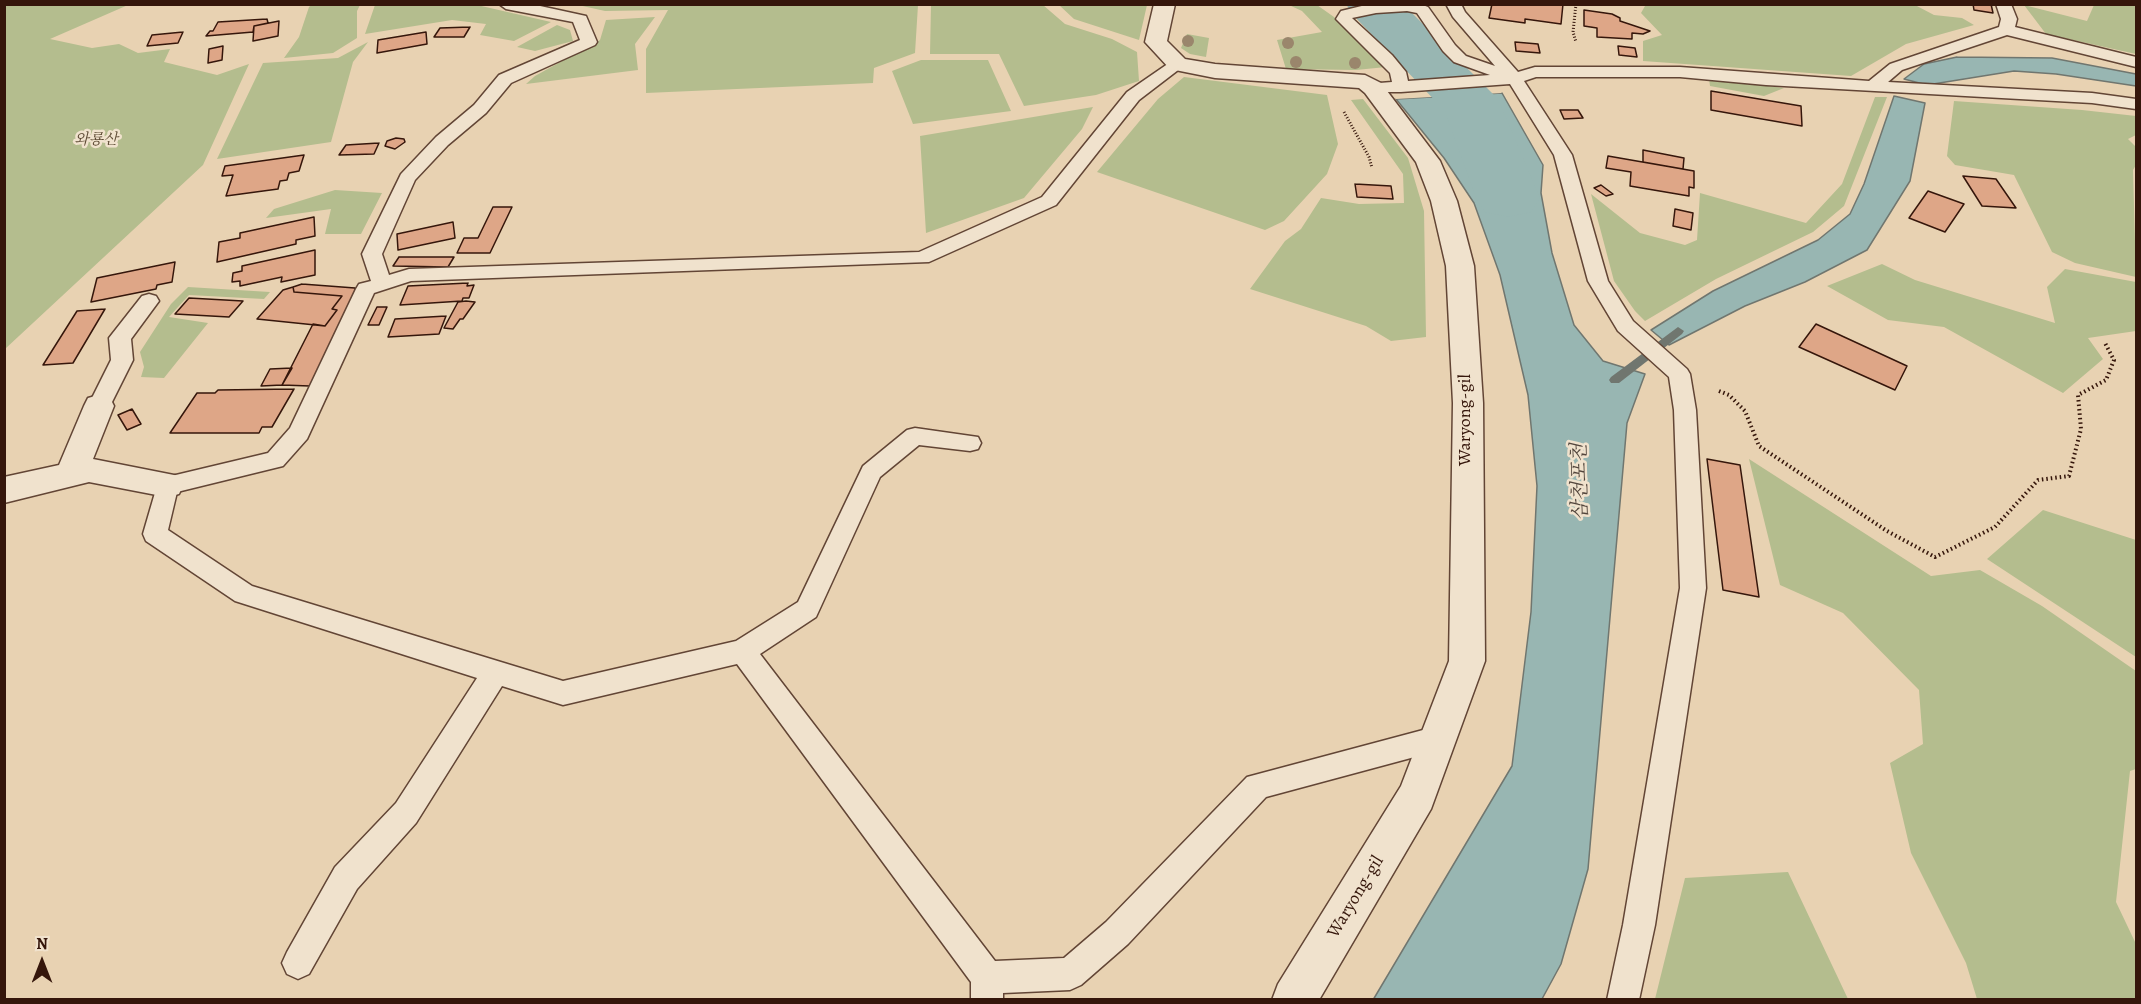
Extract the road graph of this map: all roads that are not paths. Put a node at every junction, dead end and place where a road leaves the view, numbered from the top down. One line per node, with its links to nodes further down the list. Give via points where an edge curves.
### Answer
1 (506, 4): 12 (lane, via 580,19 589,42 505,79 480,109 407,178 372,254)
2 (1165, 4): 7 (street, via 1155,42)
3 (1453, 4): 8 (lane)
4 (2002, 4): 5 (lane, via 2009,19)
5 (2006, 30): 6 (lane); 9 (lane, via 1896,67)
6 (2136, 62)
7 (1178, 64): 10 (street, via 1215,71 1365,82); 12 (lane, via 1133,96 1049,201 922,258 409,275)
8 (1513, 79): 9 (lane, via 1535,72 1680,72); 10 (lane); 10 (lane, via 1460,59 1423,10 1407,6 1346,14 1344,19 1398,72); 25 (lane, via 1563,155 1598,281 1625,326 1676,371 1685,410 1693,588 1639,925)
9 (1873, 86): 11 (lane)
10 (1387, 88): 21 (street, Waryong-gil, via 1428,161 1444,201 1460,266 1468,403 1467,661)
11 (2136, 104)
12 (382, 284): 17 (lane, via 366,289 299,433 275,460)
13 (149, 301): 14 (lane, via 120,338 122,360)
14 (99, 406): 16 (street)
15 (970, 443): 19 (lane, via 915,436 871,472 807,609)
16 (71, 474): 17 (street, via 89,470); 18 (street)
17 (167, 485): 20 (lane, via 156,534 244,594)
18 (4, 491)
19 (742, 651): 20 (lane, via 563,693); 23 (lane)
20 (496, 671): 22 (lane, via 406,813 346,878)
21 (1438, 739): 23 (lane, via 1257,786 1117,933 1070,974); 24 (street, Waryong-gil, via 1417,796)
22 (298, 963)
23 (987, 988)
24 (1293, 999)
25 (1623, 999)

